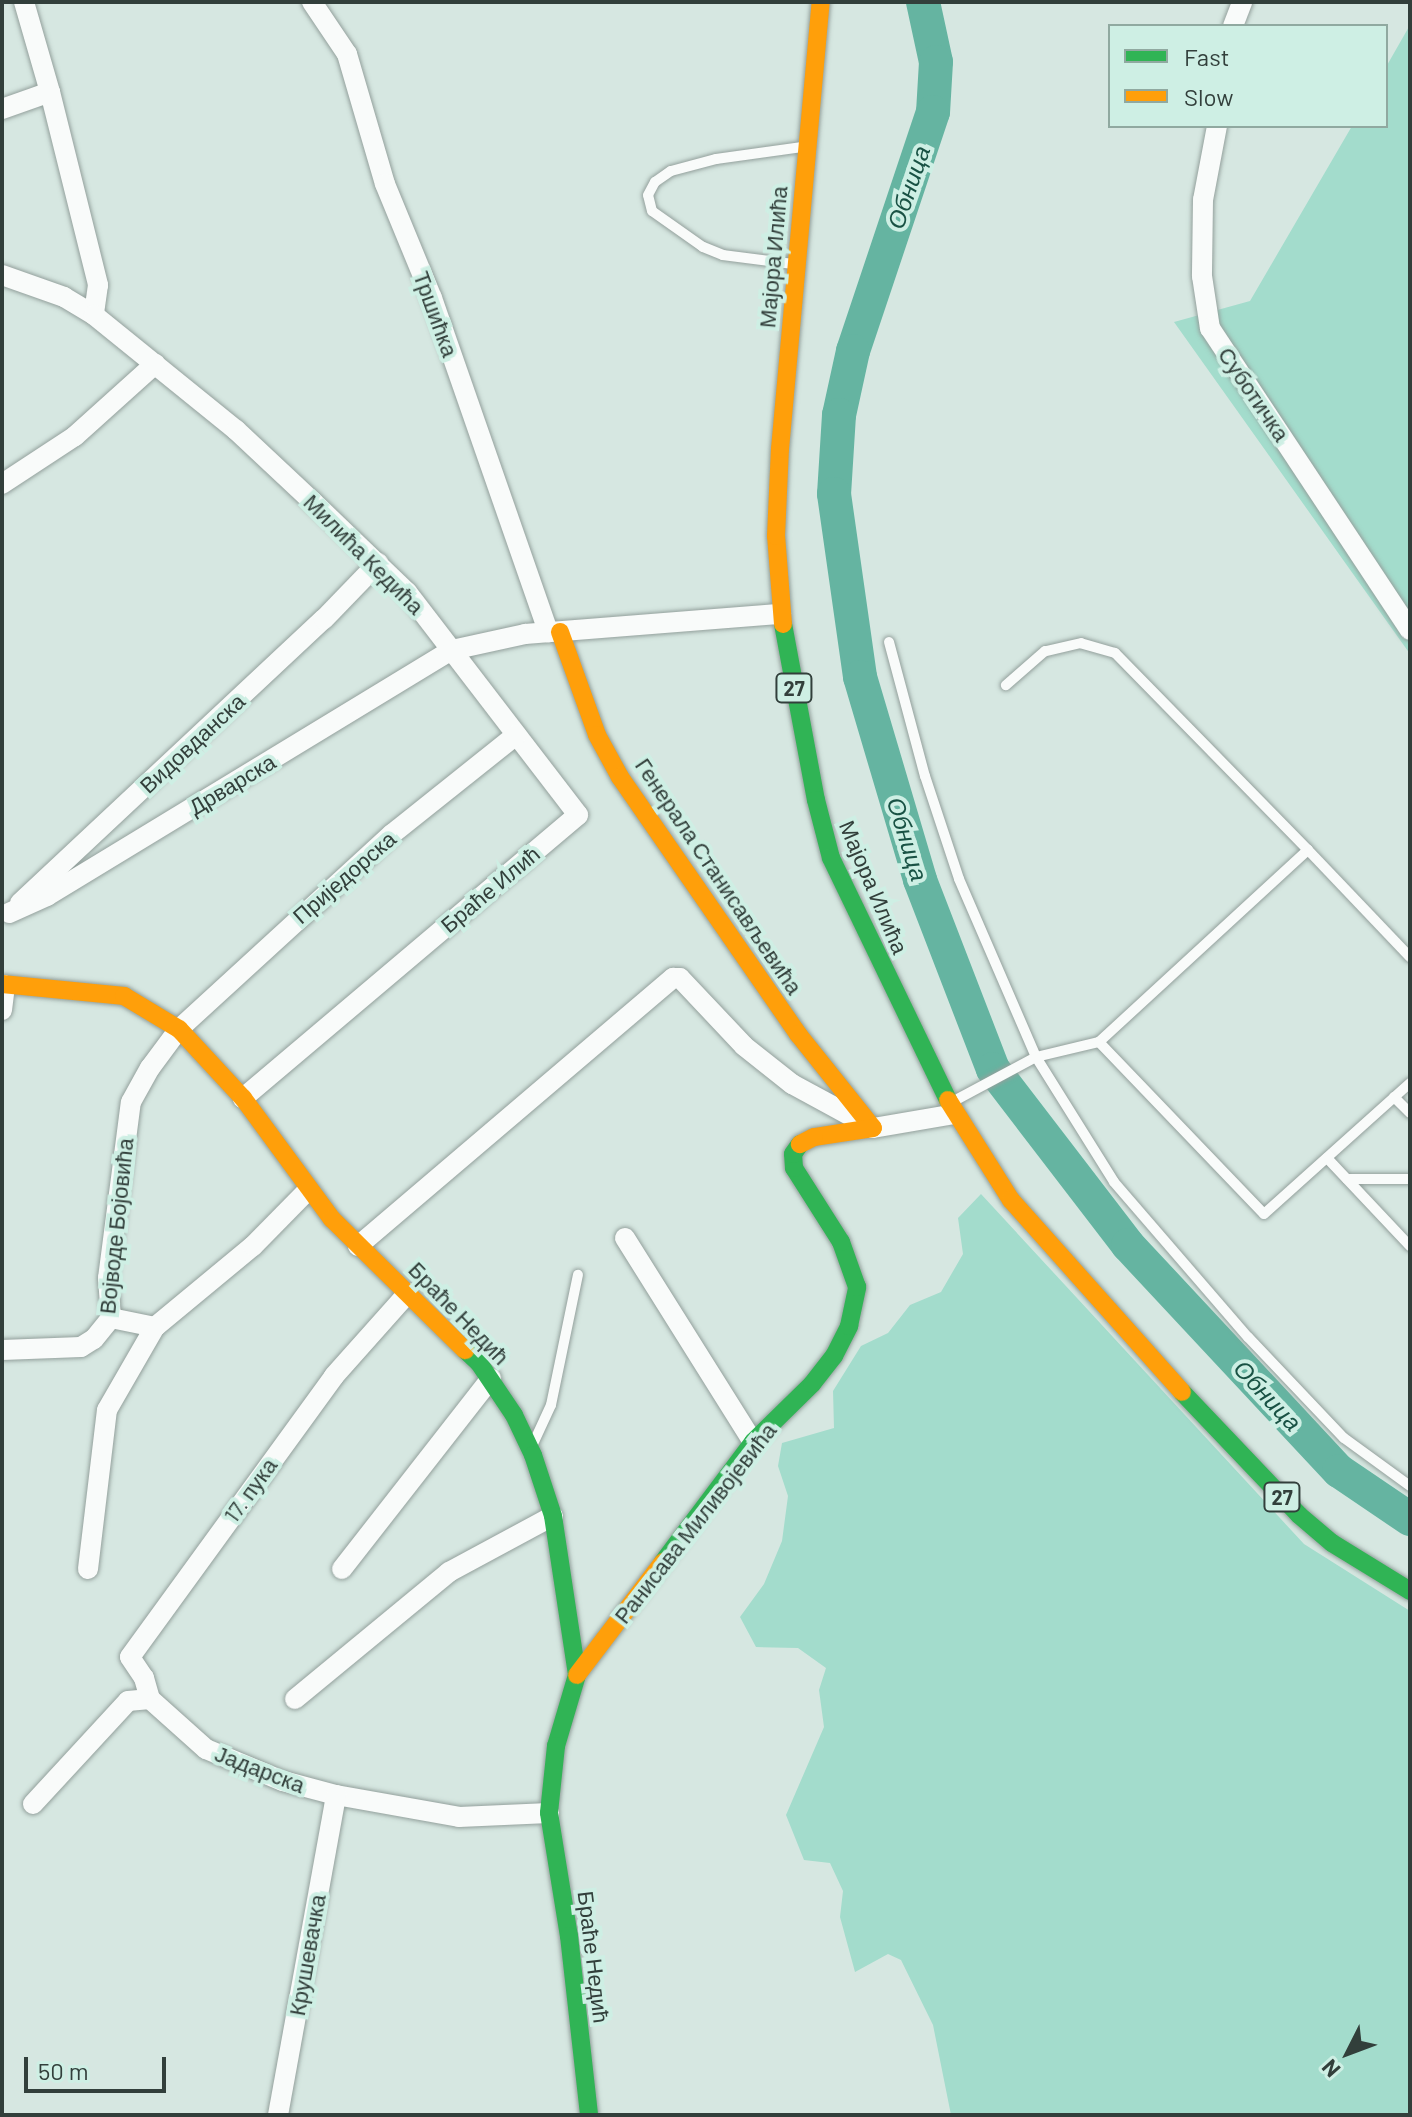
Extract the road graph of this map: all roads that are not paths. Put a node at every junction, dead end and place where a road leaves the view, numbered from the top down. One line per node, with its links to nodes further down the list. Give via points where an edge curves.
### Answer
1 (24, 2): 6 (street)
2 (312, 2): 18 (street, Тршићка, via 347,54 385,184)
3 (821, 2): 9 (street, Мајора Илића / 27)
4 (1242, 2): 5 (street)
5 (1234, 24)
6 (50, 92): 7 (street); 12 (street, via 98,285)
7 (2, 109)
8 (1217, 128): 17 (street, Суботичка, via 1203,200 1202,276 1210,328)
9 (808, 146): 10 (street, Мајора Илића / 27); 10 (lane, via 684,167 655,182 648,195 652,211 703,247 723,255)
10 (796, 265): 16 (street, Мајора Илића / 27, via 777,501)
11 (2, 275): 12 (street, Милића Кедића, via 64,297)
12 (94, 315): 13 (street, Милића Кедића)
13 (155, 364): 14 (street, via 75,436); 15 (street, Милића Кедића, via 236,430)
14 (2, 484)
15 (378, 563): 20 (street, Милића Кедића); 24 (street, Видовданска)
16 (781, 614): 18 (street); 34 (street, Мајора Илића / 27, via 831,858)
17 (1410, 630)
18 (554, 632): 20 (street, via 502,637); 36 (street, Генерала Станисављевића, via 620,777 798,1034)
19 (889, 642): 30 (lane, via 959,879)
20 (452, 650): 22 (street, Браће Илић); 24 (street, Дрварска)
21 (1006, 685): 23 (lane, via 1045,651 1081,643 1115,653)
22 (516, 735): 28 (street, Приједорска, via 392,834); 33 (street, Браће Илић, via 578,815)
23 (1308, 850): 25 (lane); 29 (lane)
24 (6, 916)
25 (1410, 957)
26 (4, 984): 27 (street); 28 (street, Браће Недић, via 124,996)
27 (2, 1010)
28 (179, 1029): 33 (street, Браће Недић); 46 (street, Војводе Бојовића, via 131,1102 108,1278)
29 (1099, 1042): 30 (lane); 37 (lane, via 1264,1214)
30 (1032, 1059): 34 (lane); 52 (lane, via 1114,1182 1248,1337 1344,1438)
31 (1410, 1083): 32 (lane)
32 (1394, 1097): 35 (lane); 37 (lane)
33 (243, 1098): 40 (street, Браће Недић)
34 (952, 1109): 36 (street, Ранисава Миливојевића); 56 (street, Мајора Илића / 27, via 994,1177 1058,1257 1306,1522)
35 (1410, 1113)
36 (873, 1128): 42 (street, via 792,1084 744,1046 680,978 673,978); 50 (street, Ранисава Миливојевића, via 814,1137 796,1146 794,1168 841,1242 857,1287 855,1308 834,1356)
37 (1327, 1158): 38 (lane)
38 (1347, 1179): 39 (lane); 43 (lane)
39 (1410, 1179)
40 (308, 1190): 42 (street, Браће Недић); 47 (street, via 253,1246)
41 (625, 1238): 50 (street)
42 (358, 1246): 45 (street, Браће Недић)
43 (1410, 1246)
44 (578, 1275): 51 (lane, via 551,1405)
45 (408, 1293): 49 (street, Браће Недић); 58 (street, 17. пука, via 334,1376 130,1657)
46 (111, 1318): 47 (street); 48 (street, Војводе Бојовића, via 81,1347)
47 (155, 1327): 54 (street, via 107,1410)
48 (2, 1350)
49 (491, 1378): 51 (street, Браће Недић); 55 (street)
50 (753, 1442): 57 (street, Ранисава Миливојевића)
51 (530, 1448): 53 (street, Браће Недић)
52 (1410, 1486)
53 (553, 1516): 57 (street, Браће Недић); 59 (street, via 449,1572)
54 (88, 1569)
55 (342, 1569)
56 (1410, 1591)
57 (577, 1675): 62 (street, Браће Недић, via 554,1756)
58 (150, 1699): 60 (street, Јадарска, via 223,1759); 61 (street, via 128,1701)
59 (295, 1699)
60 (336, 1795): 62 (street, Јадарска, via 478,1819); 63 (street, Крушевачка)
61 (33, 1804)
62 (549, 1813): 64 (street, Браће Недић)
63 (278, 2115)
64 (589, 2115)

